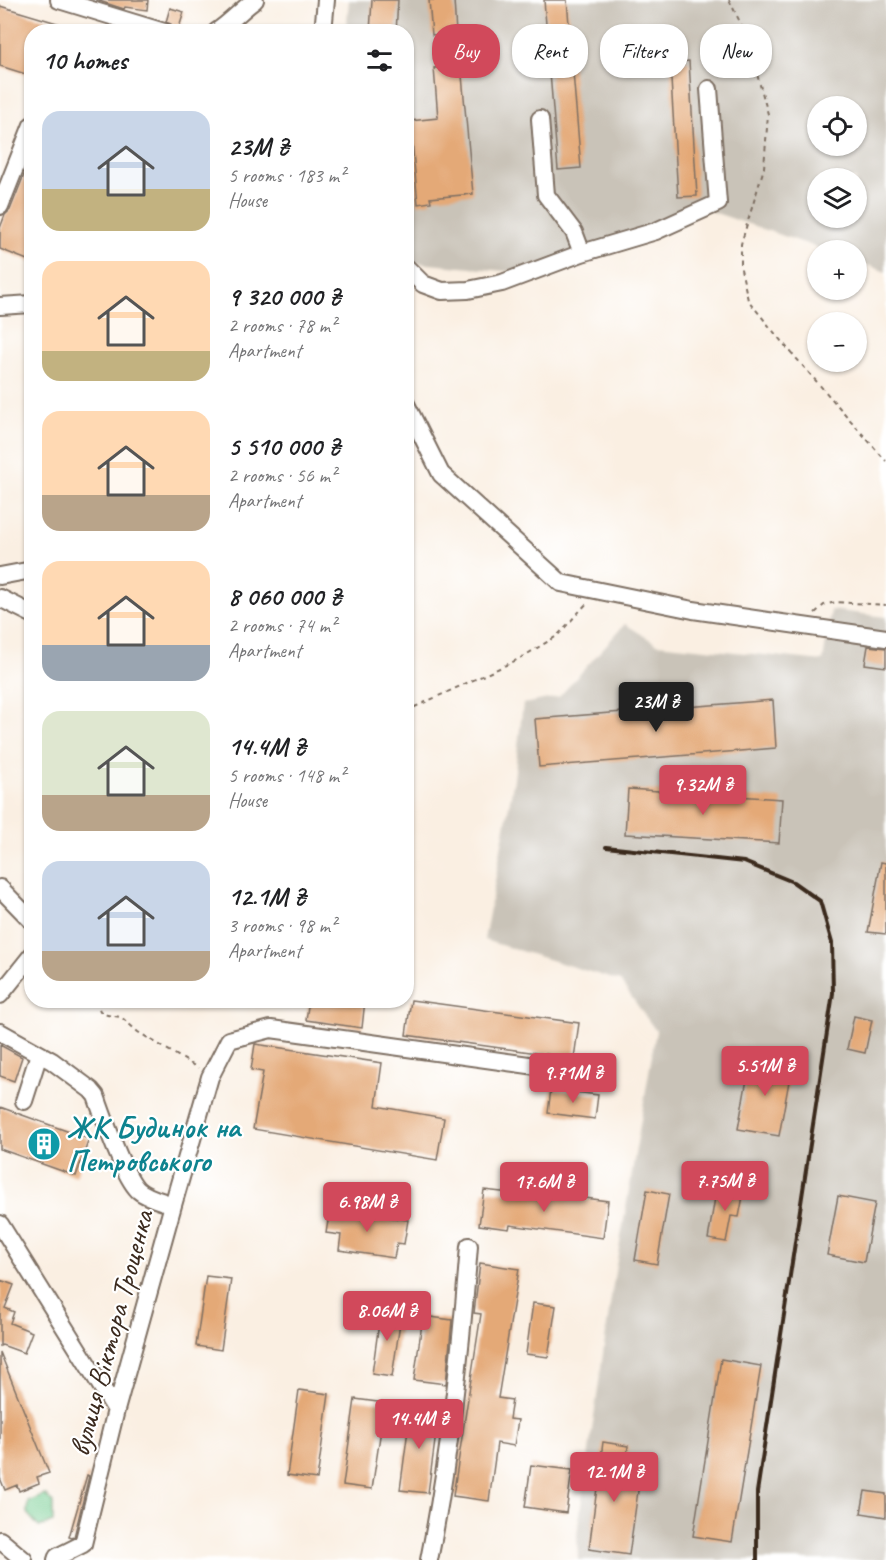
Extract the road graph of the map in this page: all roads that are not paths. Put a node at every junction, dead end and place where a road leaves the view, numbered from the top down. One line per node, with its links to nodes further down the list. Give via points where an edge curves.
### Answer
1 (59, 0): 4 (street)
2 (326, 0): 6 (street)
3 (247, 2): 5 (street)
4 (138, 24)
5 (227, 24)
6 (324, 24)
7 (709, 89): 11 (street, via 718,203 656,231)
8 (540, 119): 11 (street, via 546,195 574,232)
9 (24, 145): 10 (street)
10 (0, 206)
11 (582, 254): 12 (street, via 502,283 468,290 442,291 423,284)
12 (414, 275)
13 (24, 304): 14 (street)
14 (0, 306)
15 (414, 420): 20 (street, via 441,474 561,583 693,610)
16 (24, 572): 17 (street)
17 (0, 576)
18 (0, 598): 19 (street)
19 (24, 610)
20 (886, 638)
21 (0, 888): 22 (street)
22 (24, 913)
23 (24, 965): 24 (street)
24 (0, 995)
25 (0, 1032): 26 (street)
26 (39, 1054): 28 (street); 29 (street, via 70,1072 96,1096 124,1167 137,1189)
27 (586, 1073): 29 (street, вулиця Віктора Троценка, via 271,1029 230,1040 210,1077)
28 (24, 1101)
29 (173, 1205): 32 (street, вулиця Віктора Троценка)
30 (0, 1224): 32 (street)
31 (469, 1246): 36 (street, via 462,1343)
32 (116, 1410): 35 (street, вулиця Віктора Троценка, via 83,1544)
33 (0, 1540): 34 (street)
34 (24, 1560)
35 (56, 1560)
36 (429, 1560)

